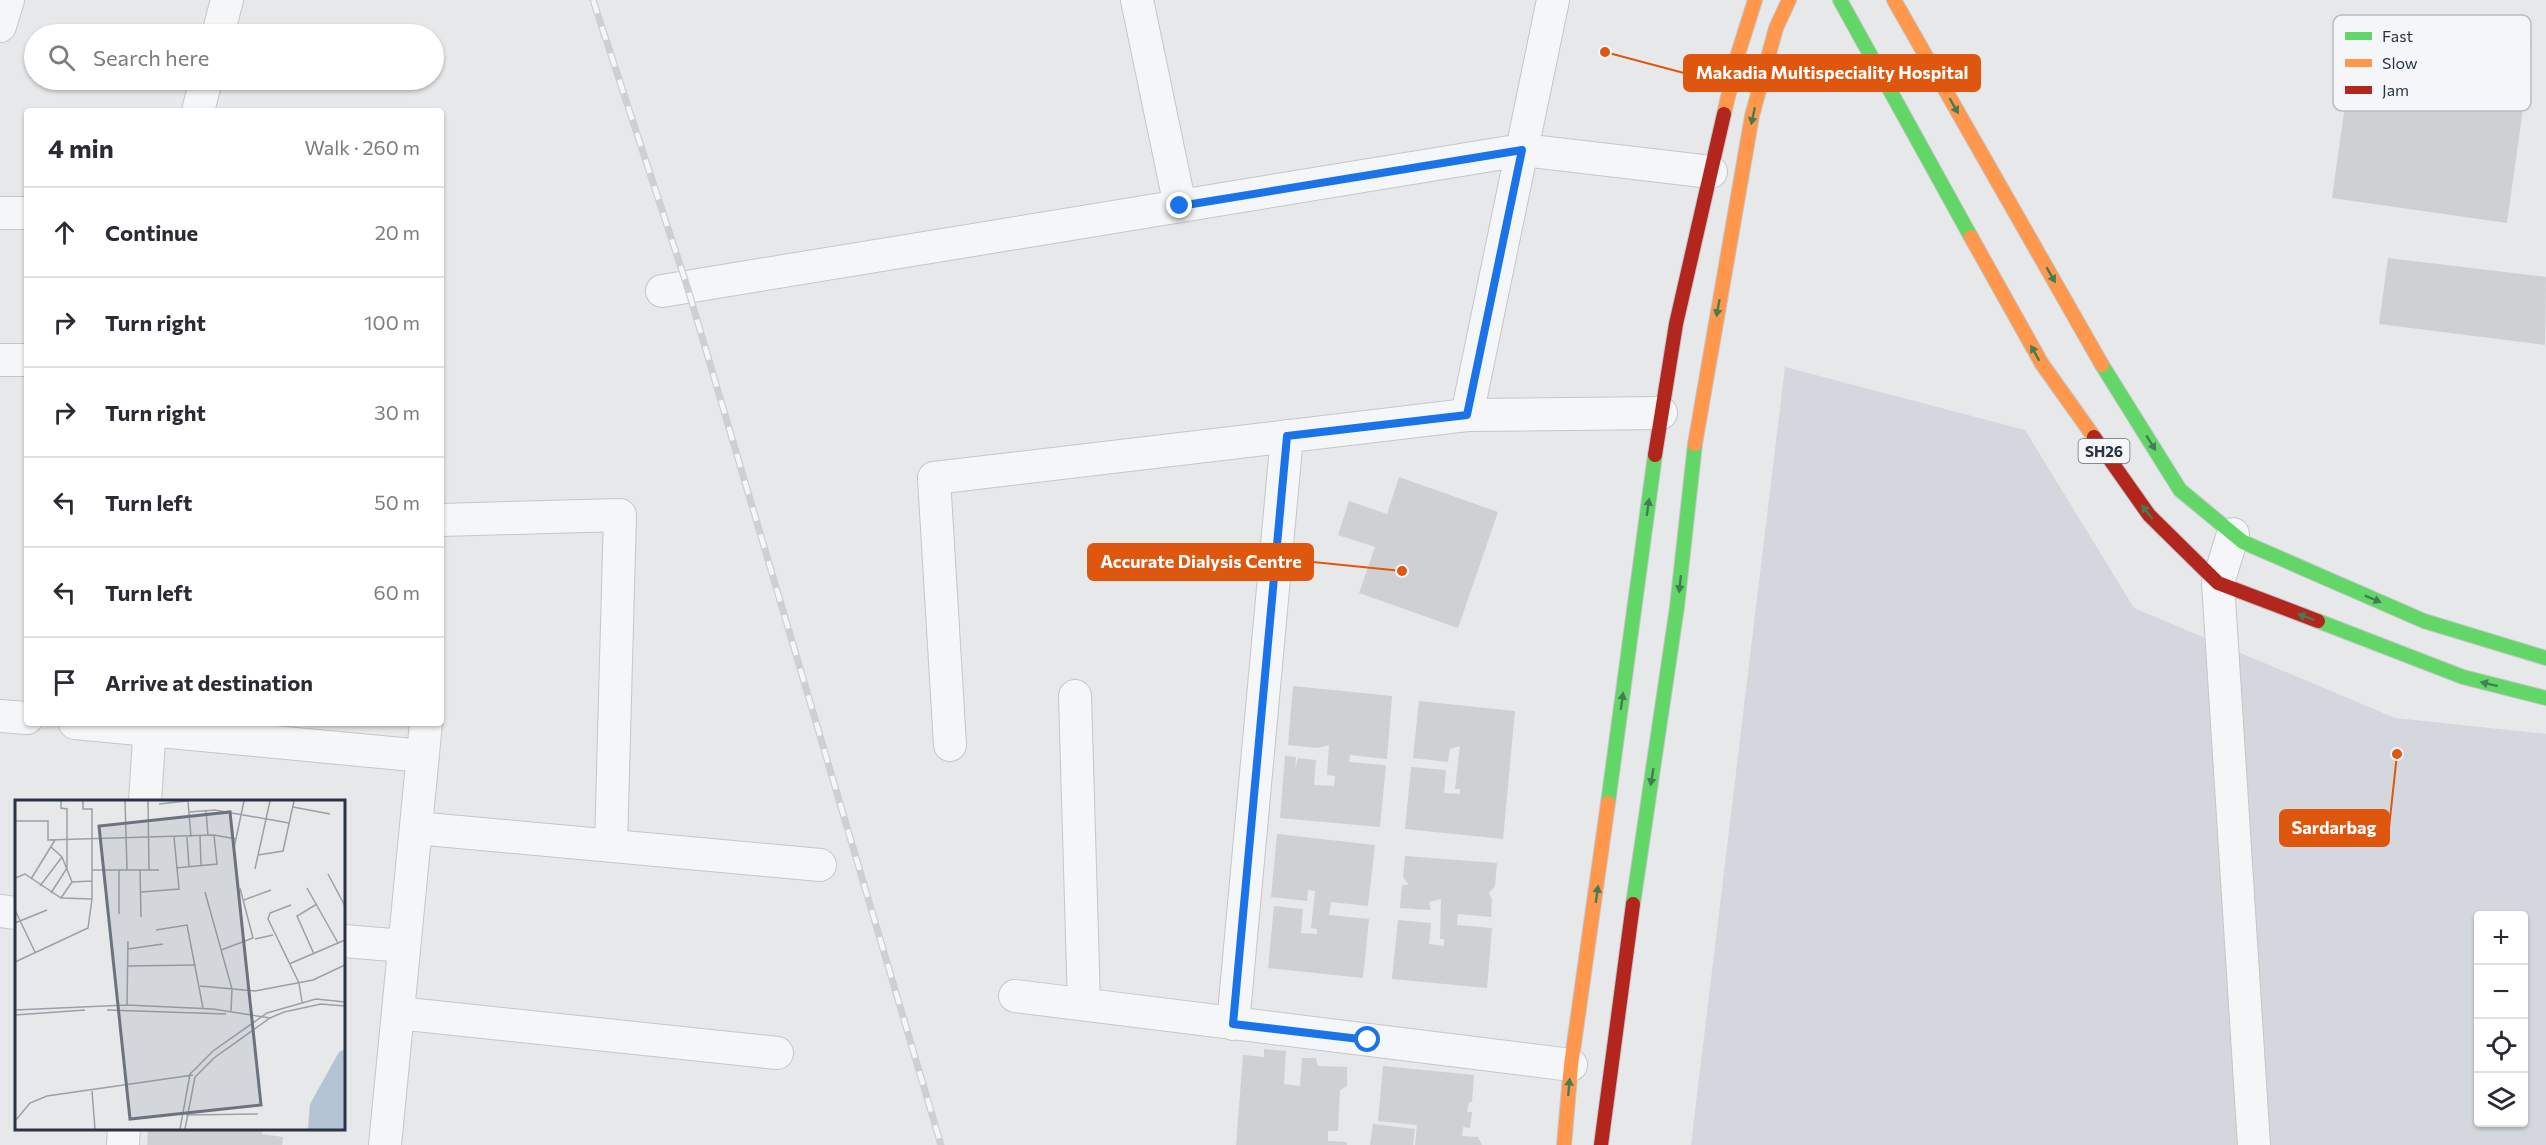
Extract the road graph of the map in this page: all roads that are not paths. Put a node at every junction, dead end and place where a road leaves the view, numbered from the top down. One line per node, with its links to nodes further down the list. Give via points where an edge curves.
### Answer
1 (8, 0): 10 (street)
2 (227, 0): 9 (street)
3 (1137, 0): 15 (street)
4 (1553, 0): 13 (street)
5 (1755, 0): 14 (main road, via 1738,54)
6 (1789, 0): 55 (main road, one-way to 55, via 1776,28 1752,116 1698,418 1677,607)
7 (1840, 0): 26 (main road, SH26, one-way to 7, via 2149,515 2042,364)
8 (1894, 0): 25 (main road, SH26, one-way to 25, via 2099,360 2180,490)
9 (221, 24)
10 (0, 26)
11 (203, 90): 12 (street)
12 (199, 108)
13 (1522, 150): 14 (street); 15 (street); 22 (street)
14 (1711, 172): 21 (main road, via 1676,324)
15 (1180, 206): 18 (street)
16 (0, 213): 17 (street)
17 (24, 213)
18 (662, 291)
19 (0, 360): 20 (street)
20 (24, 360)
21 (1661, 413): 22 (street); 50 (main road, one-way to 21)
22 (1467, 415): 23 (street)
23 (1287, 436): 35 (street, via 934,478); 48 (street)
24 (444, 520): 39 (street, via 620,515)
25 (2233, 534): 26 (street); 27 (main road, SH26, one-way to 27, via 2243,542 2424,621)
26 (2218, 583): 29 (main road, SH26, one-way to 26, via 2463,677); 56 (street)
27 (2546, 657)
28 (1075, 696): 46 (street)
29 (2546, 698)
30 (0, 716): 31 (street)
31 (24, 718)
32 (131, 726): 34 (street)
33 (426, 726): 36 (street)
34 (150, 727): 36 (street); 37 (street)
35 (950, 745)
36 (423, 756): 38 (street)
37 (145, 800)
38 (416, 828): 39 (street); 44 (street)
39 (611, 845): 40 (street)
40 (820, 865)
41 (0, 911): 42 (street)
42 (15, 913)
43 (345, 941): 44 (street)
44 (404, 946): 47 (street)
45 (1015, 996): 46 (street)
46 (1084, 1004): 48 (street)
47 (398, 1013): 49 (street); 53 (street)
48 (1233, 1024): 50 (street)
49 (777, 1053)
50 (1571, 1065): 54 (main road, one-way to 50)
51 (124, 1130): 52 (street)
52 (123, 1145)
53 (385, 1145)
54 (1564, 1145)
55 (1602, 1145)
56 (2254, 1145)

